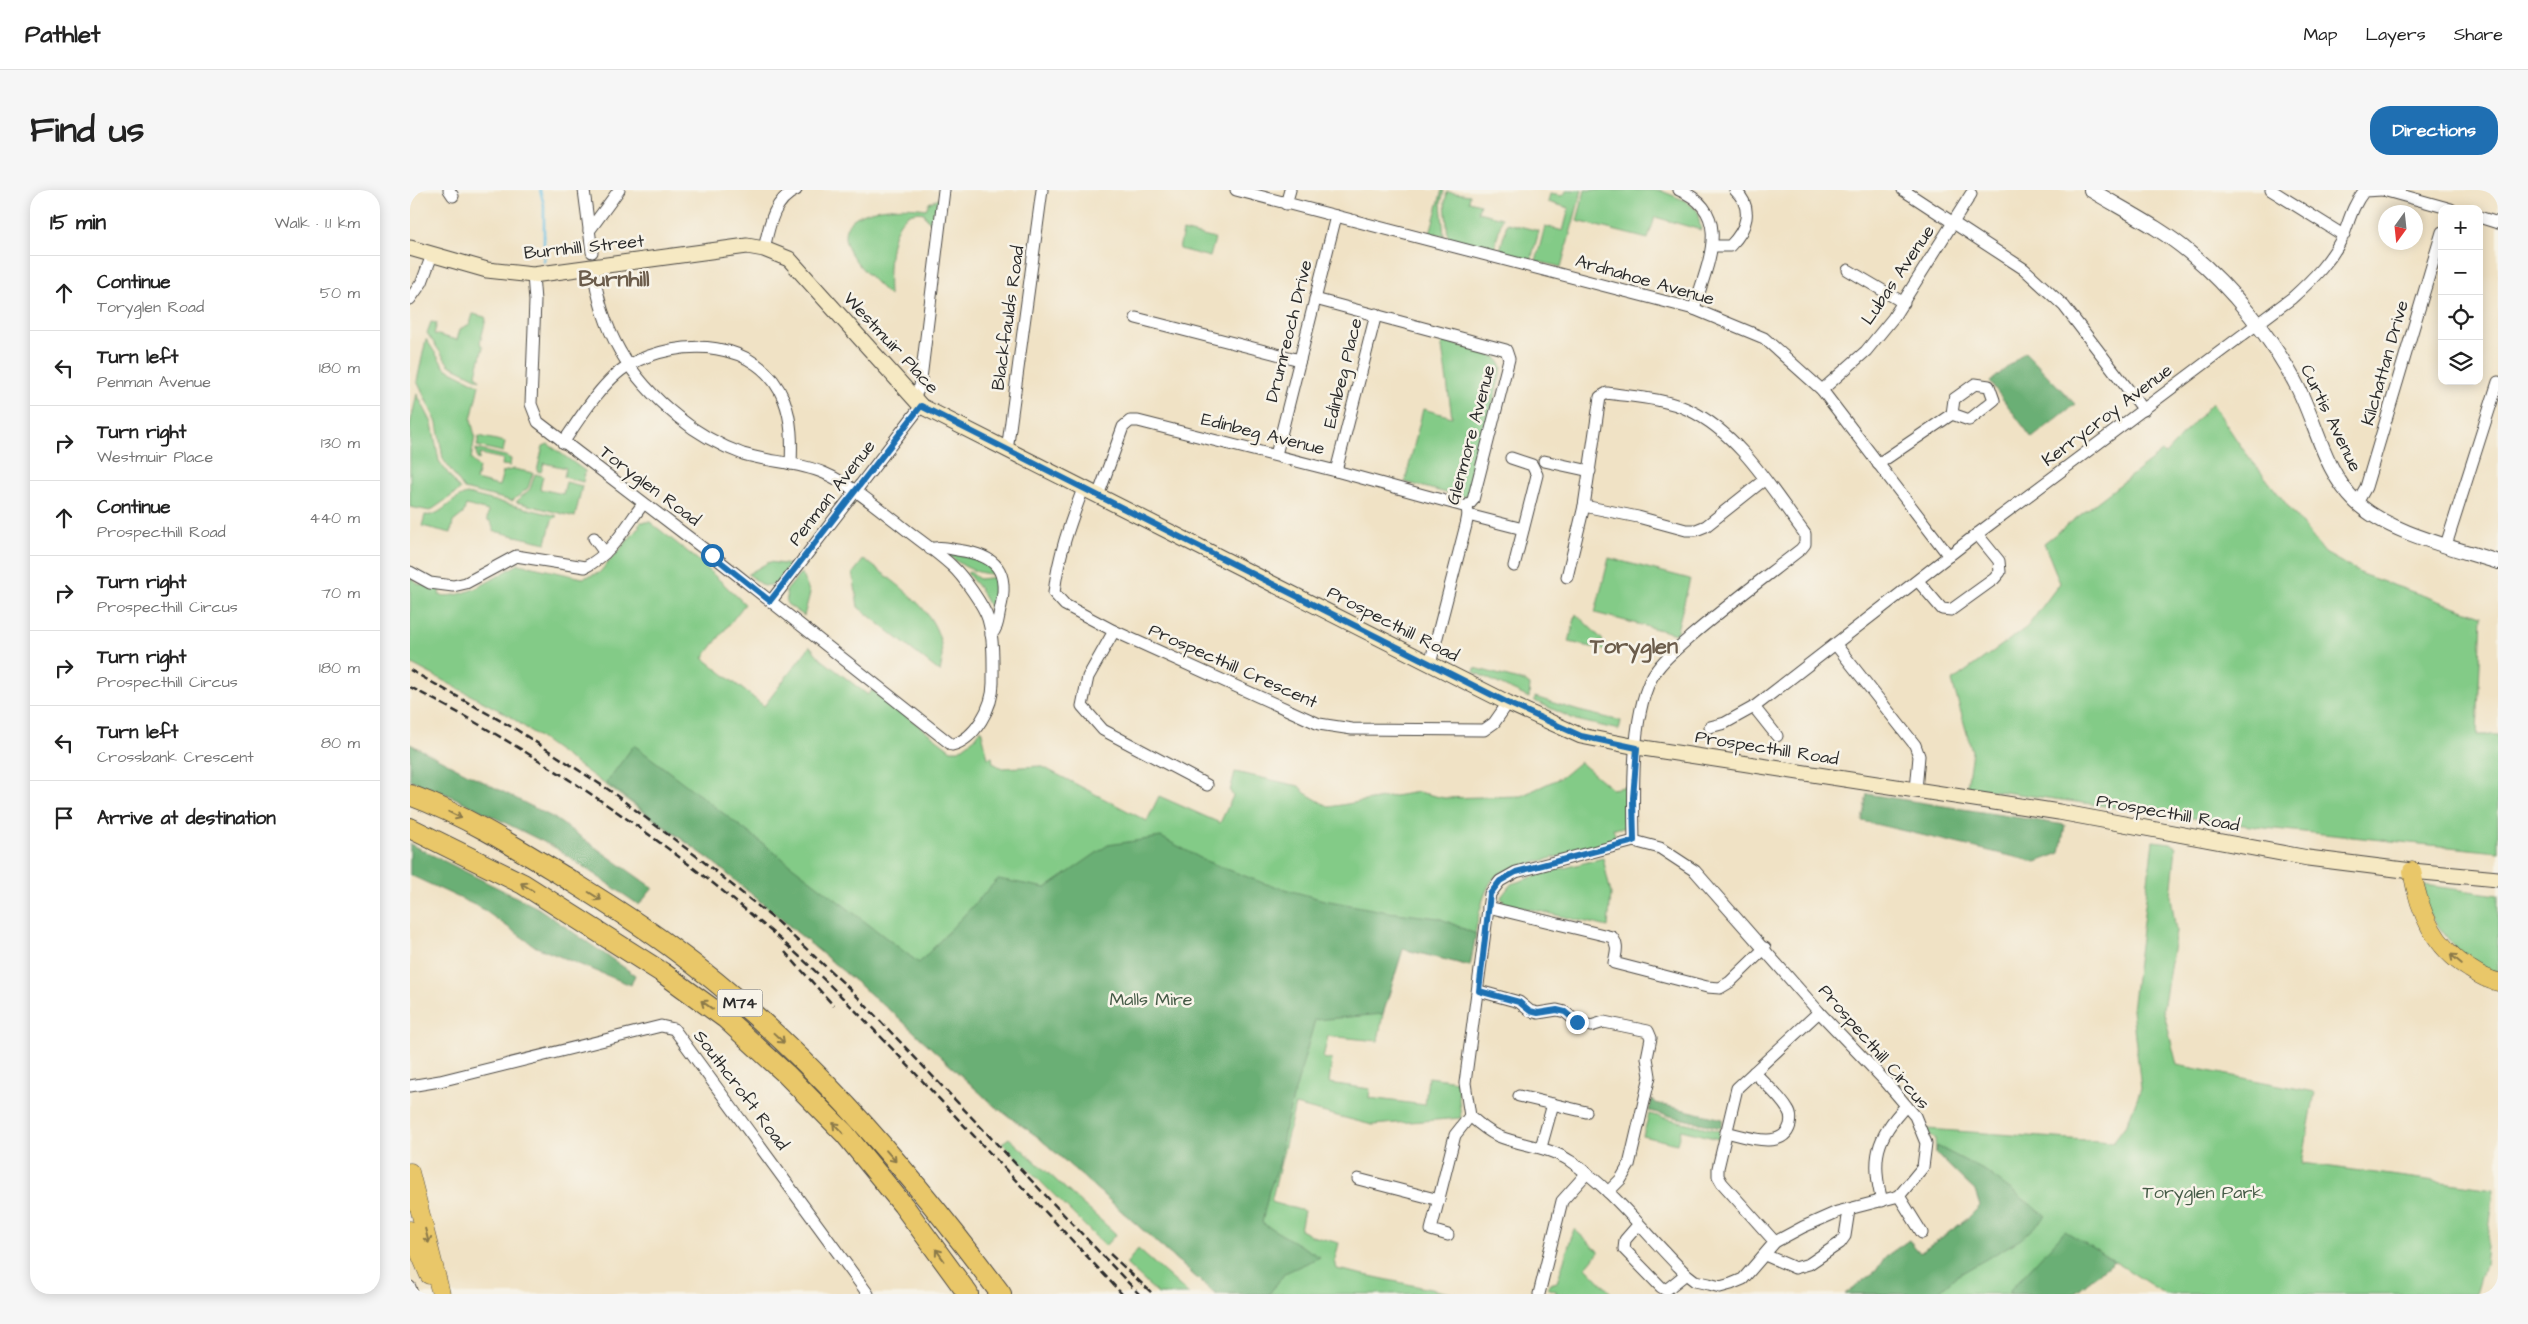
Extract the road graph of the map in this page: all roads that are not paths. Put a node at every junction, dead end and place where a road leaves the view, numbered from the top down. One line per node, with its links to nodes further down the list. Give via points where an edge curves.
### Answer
1 (584, 190): 22 (street)
2 (620, 190): 22 (street)
3 (796, 190): 27 (street, via 782,198)
4 (944, 190): 43 (street, Penman Avenue)
5 (1042, 190): 47 (street, Blackfaulds Road)
6 (1236, 190): 16 (street, Ardnahoe Avenue)
7 (1290, 190): 16 (street)
8 (1680, 190): 14 (street)
9 (1735, 190): 25 (street, via 1744,199 1746,218 1741,235 1730,246)
10 (1903, 190): 20 (street)
11 (2091, 190): 38 (street, Curtis Avenue, via 2190,252)
12 (2271, 190): 23 (street)
13 (2382, 190): 17 (street); 23 (street, Kerrycroy Avenue, via 2364,191 2354,204)
14 (1694, 193): 25 (street, via 1714,224)
15 (1971, 194): 20 (street, Lubas Avenue)
16 (1286, 204): 18 (street, Ardnahoe Avenue)
17 (2438, 206)
18 (1336, 216): 33 (street, Drumreoch Drive); 35 (street, Ardnahoe Avenue)
19 (2483, 218): 21 (street)
20 (1953, 222): 34 (street, Lubas Avenue); 44 (street, via 2024,268 2064,306)
21 (2498, 222)
22 (589, 231): 29 (street)
23 (2343, 235): 38 (street, Kerrycroy Avenue, via 2319,274)
24 (2438, 245): 59 (street, Kilchattan Drive, via 2366,487)
25 (1712, 246): 35 (street)
26 (410, 248): 28 (main road, Burnhill Street)
27 (764, 249): 29 (main road, Burnhill Street, via 748,246); 43 (main road, Westmuir Place, via 789,259)
28 (432, 255): 31 (main road, Burnhill Street, via 487,270); 32 (street, via 422,282)
29 (592, 260): 31 (main road, Burnhill Street); 40 (street, via 596,294 603,317)
30 (1848, 270): 34 (street)
31 (533, 275): 46 (street, Toryglen Road, via 531,404 538,422)
32 (410, 299)
33 (1315, 299): 36 (street, Glenmore Avenue); 39 (street, Drumreoch Drive)
34 (1904, 304): 42 (street, Lubas Avenue, via 1866,351)
35 (1694, 309): 42 (street, Ardnahoe Avenue, via 1764,338)
36 (1376, 314): 53 (street, Edinbeg Place); 62 (street, Glenmore Avenue, via 1506,350 1507,368)
37 (1136, 318): 39 (street)
38 (2257, 324): 44 (street, Kerrycroy Avenue); 59 (street, Curtis Avenue, via 2298,389 2334,472)
39 (1300, 360): 48 (street, Drumreoch Drive)
40 (628, 365): 46 (street, via 594,398); 51 (street, via 663,405 699,432 743,454); 51 (street, via 666,350 695,345 728,351 752,361 773,382 784,400 790,424)
41 (2498, 382): 66 (street)
42 (1822, 390): 52 (street, Ardnahoe Avenue)
43 (917, 402): 47 (main road, Westmuir Place); 57 (street, Penman Avenue)
44 (2144, 410): 64 (street, Kerrycroy Avenue)
45 (1952, 414): 52 (street)
46 (563, 442): 60 (street, Toryglen Road)
47 (1007, 451): 56 (main road, Westmuir Place)
48 (1276, 455): 53 (street, Edinbeg Avenue); 58 (street, Edinbeg Avenue, via 1130,421 1123,427)
49 (1511, 458): 63 (street, via 1532,466 1537,475)
50 (1544, 461): 54 (street)
51 (790, 464): 57 (street, via 824,473)
52 (1878, 464): 69 (street, Ardnahoe Avenue)
53 (1336, 471): 62 (street, Edinbeg Avenue)
54 (1590, 471): 55 (street, via 1600,397 1607,393 1664,401 1690,410 1738,446); 61 (street)
55 (1764, 480): 61 (street, via 1706,526 1696,530); 84 (street, via 1805,534 1804,544 1662,663 1646,689)
56 (1083, 489): 58 (main road, Prospecthill Road); 76 (street, Prospecthill Crescent, via 1066,533 1056,570 1054,593 1065,606)
57 (856, 490): 67 (street); 75 (street, Penman Avenue)
58 (1098, 496): 79 (main road, Prospecthill Road)
59 (2357, 503): 66 (street, Curtis Avenue, via 2390,525)
60 (643, 504): 68 (street); 75 (street, Toryglen Road)
61 (1584, 506): 73 (street)
62 (1468, 511): 63 (street, Edinbeg Avenue); 79 (street, Glenmore Avenue)
63 (1523, 529): 71 (street)
64 (1977, 534): 69 (street, Kerrycroy Avenue); 74 (street, via 1999,561 2000,572 1994,580 1951,610 1942,609)
65 (594, 538): 68 (street)
66 (2446, 544): 70 (street, Curtis Avenue)
67 (930, 549): 77 (street, via 953,568 973,594 988,618); 77 (street, via 966,551 993,560 997,565 1004,594 996,630)
68 (605, 553): 72 (street, via 585,567 516,556 466,583 453,586 430,583)
69 (1949, 556): 74 (street, Kerrycroy Avenue)
70 (2498, 562)
71 (1514, 566)
72 (410, 572)
73 (1566, 578)
74 (1918, 581): 78 (street, Kerrycroy Avenue)
75 (770, 601): 77 (street, Toryglen Road, via 952,745 962,742 985,714 993,688)
76 (1114, 631): 80 (street, Prospecthill Crescent, via 1323,725 1359,729 1484,730 1494,723); 85 (street, via 1088,677 1082,706 1103,730)
77 (991, 635)
78 (1836, 645): 81 (street, Kerrycroy Avenue); 86 (street, via 1915,745 1919,756)
79 (1430, 664): 80 (main road, Prospecthill Road)
80 (1508, 703): 84 (main road, Prospecthill Road, via 1581,736)
81 (1754, 707): 82 (street, Kerrycroy Avenue, via 1725,723); 83 (street)
82 (1710, 727)
83 (1777, 736)
84 (1637, 748): 86 (main road, Prospecthill Road); 89 (street)
85 (1206, 785)
86 (1916, 790): 90 (main road, Prospecthill Road, via 2059,812 2308,858)
87 (410, 795): 126 (highway, M74, one-way to 126, via 483,829 602,900 669,946 749,1011 802,1060 865,1126 944,1217)
88 (410, 828): 125 (highway, M74, one-way to 88, via 903,1205 845,1134 725,1018 662,973 523,884)
89 (1634, 841): 92 (street, Prospecthill Circus, via 1516,872 1495,887); 93 (street, Prospecthill Circus, via 1660,848 1695,871)
90 (2412, 871): 91 (main road, Prospecthill Road); 94 (main road, one-way to 90, via 2463,965 2442,946 2425,920 2416,896)
91 (2498, 879)
92 (1488, 907): 93 (street, via 1612,937 1617,943 1614,963 1707,987 1720,988 1730,982); 95 (street, Prospecthill Circus)
93 (1765, 948): 96 (street, Prospecthill Circus)
94 (2498, 982)
95 (1479, 991): 103 (street, Prospecthill Circus, via 1465,1083); 109 (street, via 1519,1002 1538,1013 1565,1012 1577,1022 1591,1026 1604,1022 1648,1032 1651,1038 1647,1058 1650,1076 1629,1165)
96 (1819, 1012): 97 (street); 101 (street, Prospecthill Circus)
97 (1754, 1072): 104 (street, via 1737,1088); 104 (street, via 1789,1111 1789,1129 1774,1140)
98 (410, 1086): 124 (street, Southcroft Road, via 661,1026 674,1029)
99 (1519, 1096): 100 (street)
100 (1553, 1104): 102 (street); 105 (street)
101 (1906, 1106): 110 (street, Prospecthill Circus, via 1915,1116 1926,1143 1923,1167); 112 (street, via 1889,1124 1879,1146 1876,1177)
102 (1586, 1112)
103 (1470, 1116): 105 (street, via 1500,1137); 111 (street, via 1455,1135)
104 (1726, 1132): 118 (street, via 1718,1176)
105 (1542, 1147): 107 (street)
106 (410, 1172): 123 (main road, one-way to 123)
107 (1587, 1172): 109 (street); 127 (street, via 1562,1201)
108 (1358, 1179): 111 (street)
109 (1608, 1192): 114 (street)
110 (1899, 1196): 112 (street); 116 (street)
111 (1439, 1200): 117 (street, via 1431,1230)
112 (1882, 1201): 113 (street)
113 (1849, 1210): 118 (street, via 1837,1212); 119 (street, via 1845,1236 1840,1243 1809,1264 1795,1268)
114 (1638, 1225): 120 (street); 120 (street, via 1625,1240 1624,1248 1661,1287 1671,1288)
115 (410, 1230): 123 (main road, via 413,1243)
116 (1922, 1233)
117 (1448, 1235)
118 (1775, 1242): 119 (street)
119 (1765, 1255): 120 (street, via 1743,1279 1720,1287)
120 (1686, 1274)
121 (410, 1287): 122 (street)
122 (412, 1294)
123 (439, 1294)
124 (868, 1294)
125 (968, 1294)
126 (1001, 1294)
127 (1539, 1294)

